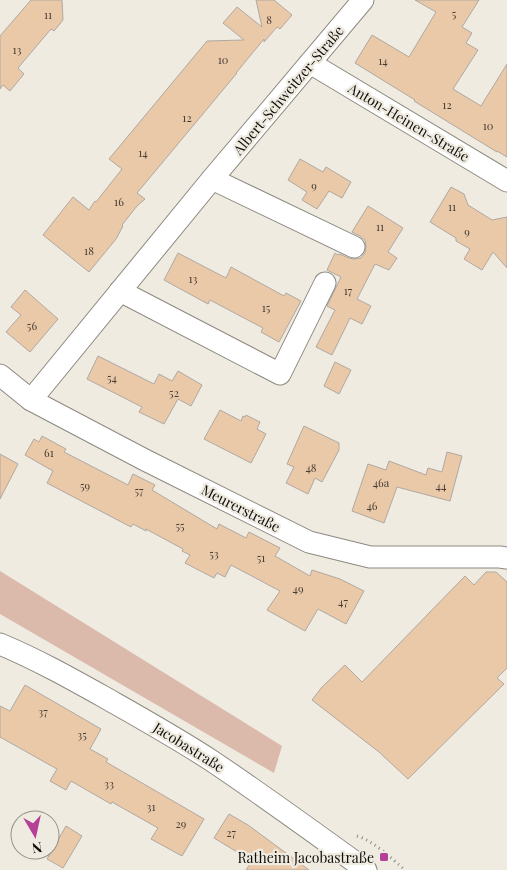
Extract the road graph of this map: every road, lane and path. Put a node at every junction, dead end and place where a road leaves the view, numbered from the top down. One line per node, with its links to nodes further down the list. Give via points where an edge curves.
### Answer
1 (363, 0): 2 (street, Albert-Schweitzer-Straße)
2 (310, 63): 3 (street, Albert-Schweitzer-Straße); 4 (street, Anton-Heinen-Straße)
3 (212, 179): 5 (street); 7 (street, Albert-Schweitzer-Straße)
4 (507, 181)
5 (354, 247)
6 (325, 283): 7 (street, via 280,374)
7 (120, 291): 9 (street, Albert-Schweitzer-Straße)
8 (0, 375): 9 (street, Meurerstraße)
9 (31, 400): 10 (street, Meurerstraße, via 309,542 370,556)
10 (507, 558)
11 (0, 644): 12 (street, Jacobastraße, via 152,724 296,818)
12 (366, 870)

